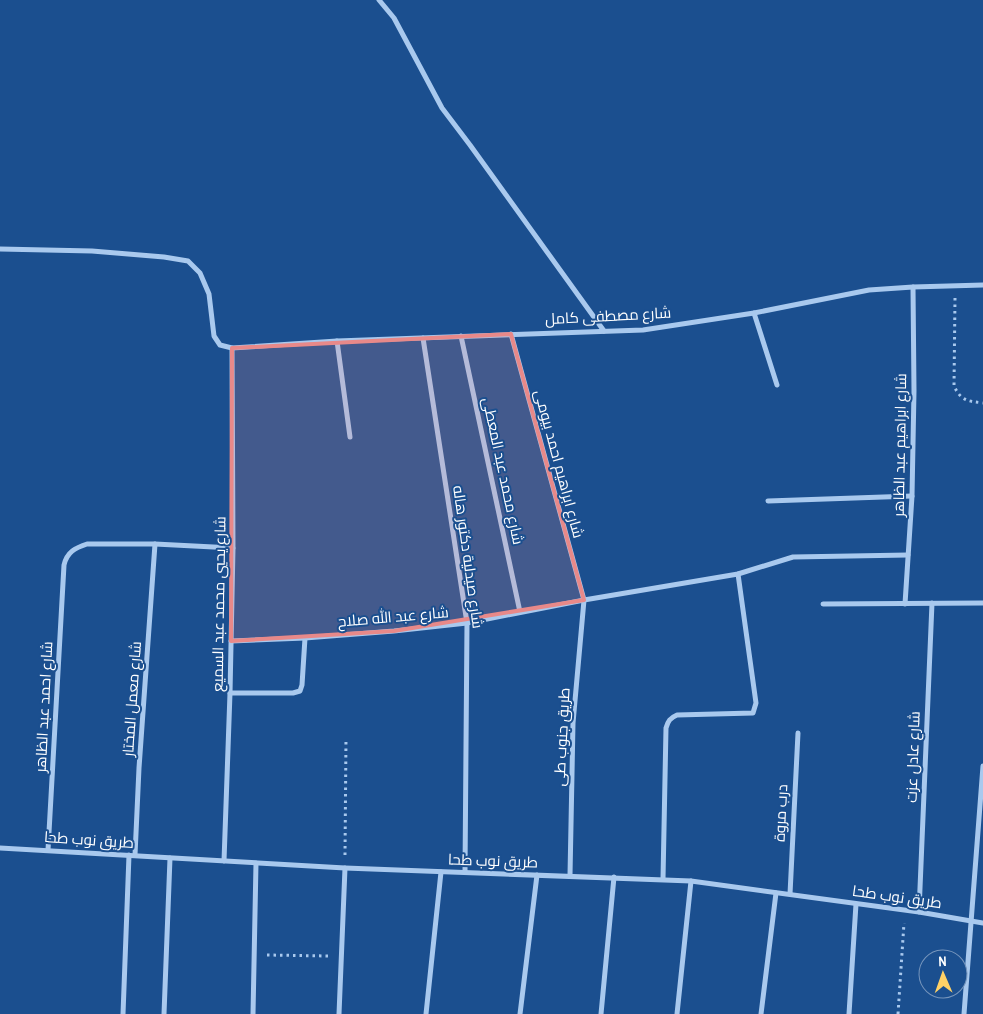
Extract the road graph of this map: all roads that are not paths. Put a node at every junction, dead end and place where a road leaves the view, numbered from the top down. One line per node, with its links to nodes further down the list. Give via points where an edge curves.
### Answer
1 (378, 0): 6 (street, via 394,18 442,108)
2 (0, 249): 11 (street, via 92,251 188,261 200,273 209,294 214,336 220,346)
3 (983, 286): 4 (street, شارع مصطفى كامل)
4 (913, 287): 5 (street, شارع مصطفى كامل, via 869,290); 14 (street, شارع ابراهيم عبد الظاهر)
5 (754, 313): 6 (street, شارع مصطفى كامل, via 644,330); 12 (street)
6 (604, 331): 7 (street, شارع مصطفى كامل)
7 (511, 334): 8 (street, شارع مصطفى كامل); 20 (street, شارع ابراهيم احمد بيومى)
8 (461, 336): 9 (street, شارع مصطفى كامل); 25 (street, شارع محمد عبد المعطى)
9 (423, 338): 10 (street, شارع مصطفى كامل); 26 (street, شارع صيدلية دكتور هاله)
10 (337, 341): 11 (street, شارع مصطفى كامل); 13 (street)
11 (232, 348): 17 (street, شارع يحيي محمد عبد السميع)
12 (778, 385)
13 (350, 437)
14 (912, 496): 15 (street); 18 (street, شارع ابراهيم عبد الظاهر)
15 (768, 501)
16 (155, 544): 17 (street); 33 (street, شارع احمد عبد الظاهر, via 87,544 66,556); 35 (street, شارع معمل المختار)
17 (233, 548): 28 (street, شارع يحيي محمد عبد السميع)
18 (908, 555): 19 (street, شارع عبد الله صلاح, via 793,557); 24 (street, شارع ابراهيم عبد الظاهر)
19 (738, 574): 20 (street, شارع عبد الله صلاح); 45 (street, via 756,709 753,713 678,715 671,718 666,728)
20 (584, 600): 25 (street, شارع عبد الله صلاح); 43 (street, طريق جنوب طى, via 573,723)
21 (932, 603): 22 (street); 24 (street); 50 (street, شارع عادل عزت)
22 (983, 603)
23 (823, 604): 24 (street)
24 (904, 604)
25 (520, 612): 26 (street, شارع عبد الله صلاح)
26 (467, 622): 27 (street, شارع عبد الله صلاح); 41 (street, شارع صيدلية دكتور هاله)
27 (305, 638): 28 (street, شارع عبد الله صلاح); 29 (street, via 300,691)
28 (231, 641): 29 (street, شارع يحيي محمد عبد السميع)
29 (230, 693): 37 (street, شارع يحيي محمد عبد السميع)
30 (798, 733): 48 (street, درب مروة)
31 (983, 766): 51 (street)
32 (0, 848): 33 (street, طريق نوب طحا)
33 (48, 850): 34 (street, طريق نوب طحا)
34 (129, 855): 35 (street, طريق نوب طحا); 53 (street)
35 (135, 855): 36 (street, طريق نوب طحا)
36 (170, 858): 37 (street, طريق نوب طحا); 54 (street)
37 (224, 861): 38 (street, طريق نوب طحا)
38 (256, 863): 39 (street, طريق نوب طحا); 55 (street)
39 (345, 868): 40 (street, طريق نوب طحا); 56 (street)
40 (441, 872): 41 (street, طريق نوب طحا); 57 (street)
41 (465, 872): 42 (street, طريق نوب طحا)
42 (537, 875): 43 (street, طريق نوب طحا); 58 (street)
43 (570, 876): 44 (street, طريق نوب طحا)
44 (614, 877): 45 (street, طريق نوب طحا); 59 (street)
45 (663, 879): 46 (street, طريق نوب طحا)
46 (691, 881): 47 (street, طريق نوب طحا); 60 (street)
47 (776, 893): 48 (street, طريق نوب طحا); 61 (street)
48 (790, 894): 49 (street, طريق نوب طحا)
49 (856, 904): 50 (street, طريق نوب طحا); 62 (street)
50 (919, 912): 51 (street, طريق نوب طحا)
51 (972, 921): 52 (street, طريق نوب طحا); 63 (street)
52 (983, 923)
53 (123, 1014)
54 (164, 1014)
55 (253, 1014)
56 (339, 1014)
57 (426, 1014)
58 (520, 1014)
59 (601, 1014)
60 (677, 1014)
61 (761, 1014)
62 (849, 1014)
63 (964, 1014)

